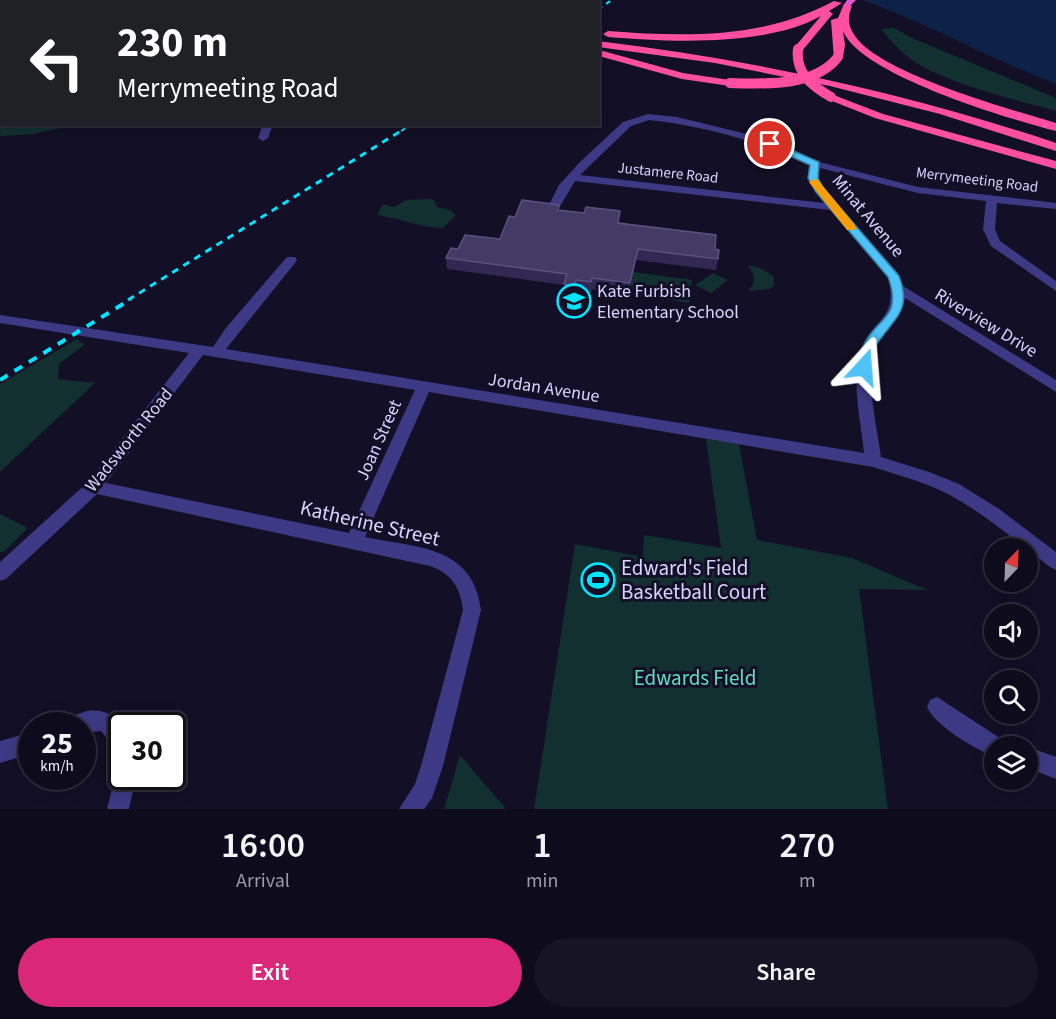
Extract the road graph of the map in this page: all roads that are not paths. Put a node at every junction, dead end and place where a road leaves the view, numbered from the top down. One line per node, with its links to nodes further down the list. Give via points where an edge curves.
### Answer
1 (844, 2): 2 (highway, via 802,21 744,32 677,36); 5 (highway, bridge, via 837,18 838,57 826,69 798,78 730,83 682,76); 7 (highway, via 847,32 874,59 929,85); 12 (highway, bridge, via 798,49 796,59 802,73 815,87 871,114)
2 (600, 33)
3 (600, 39): 9 (highway, via 729,56 831,75 960,108)
4 (600, 44): 10 (highway, via 715,59 835,83 943,111)
5 (600, 54)
6 (267, 126): 8 (street)
7 (1056, 127)
8 (264, 138)
9 (1056, 138)
10 (1056, 147)
11 (815, 164): 13 (street, Merrymeeting Road, via 755,139 648,117 633,120 617,132); 14 (street, Merrymeeting Road, via 918,190); 16 (street, Minat Avenue, via 815,184)
12 (1056, 165)
13 (572, 177): 16 (street, Justamere Road); 17 (street, Merrymeeting Road)
14 (992, 198): 15 (street, Merrymeeting Road); 19 (street, via 989,229 994,243)
15 (1056, 206)
16 (832, 207): 20 (street, Minat Avenue, via 894,276)
17 (552, 211)
18 (291, 260): 23 (street)
19 (1056, 286)
20 (898, 289): 25 (street, Riverview Drive); 26 (street, via 895,313 865,357)
21 (0, 319): 22 (street, Jordan Avenue)
22 (199, 350): 23 (street, Jordan Avenue); 27 (street, Wadsworth Road)
23 (217, 352): 24 (street, Jordan Avenue)
24 (424, 387): 26 (street, Jordan Avenue); 28 (street, Joan Street)
25 (1056, 387)
26 (873, 461): 30 (street, Jordan Avenue, via 922,476 963,495)
27 (94, 487): 28 (street, Katherine Street); 29 (street, Wadsworth Road)
28 (354, 542): 40 (street, Katherine Street, via 442,562 464,579 471,593 472,610 432,766 424,790)
29 (7, 559): 31 (street, Wadsworth Road)
30 (1056, 562)
31 (0, 573)
32 (937, 707): 33 (street)
33 (984, 740)
34 (18, 746): 35 (street)
35 (0, 752)
36 (1038, 762): 37 (street)
37 (1056, 768)
38 (124, 790): 39 (street)
39 (118, 809)
40 (410, 809)

